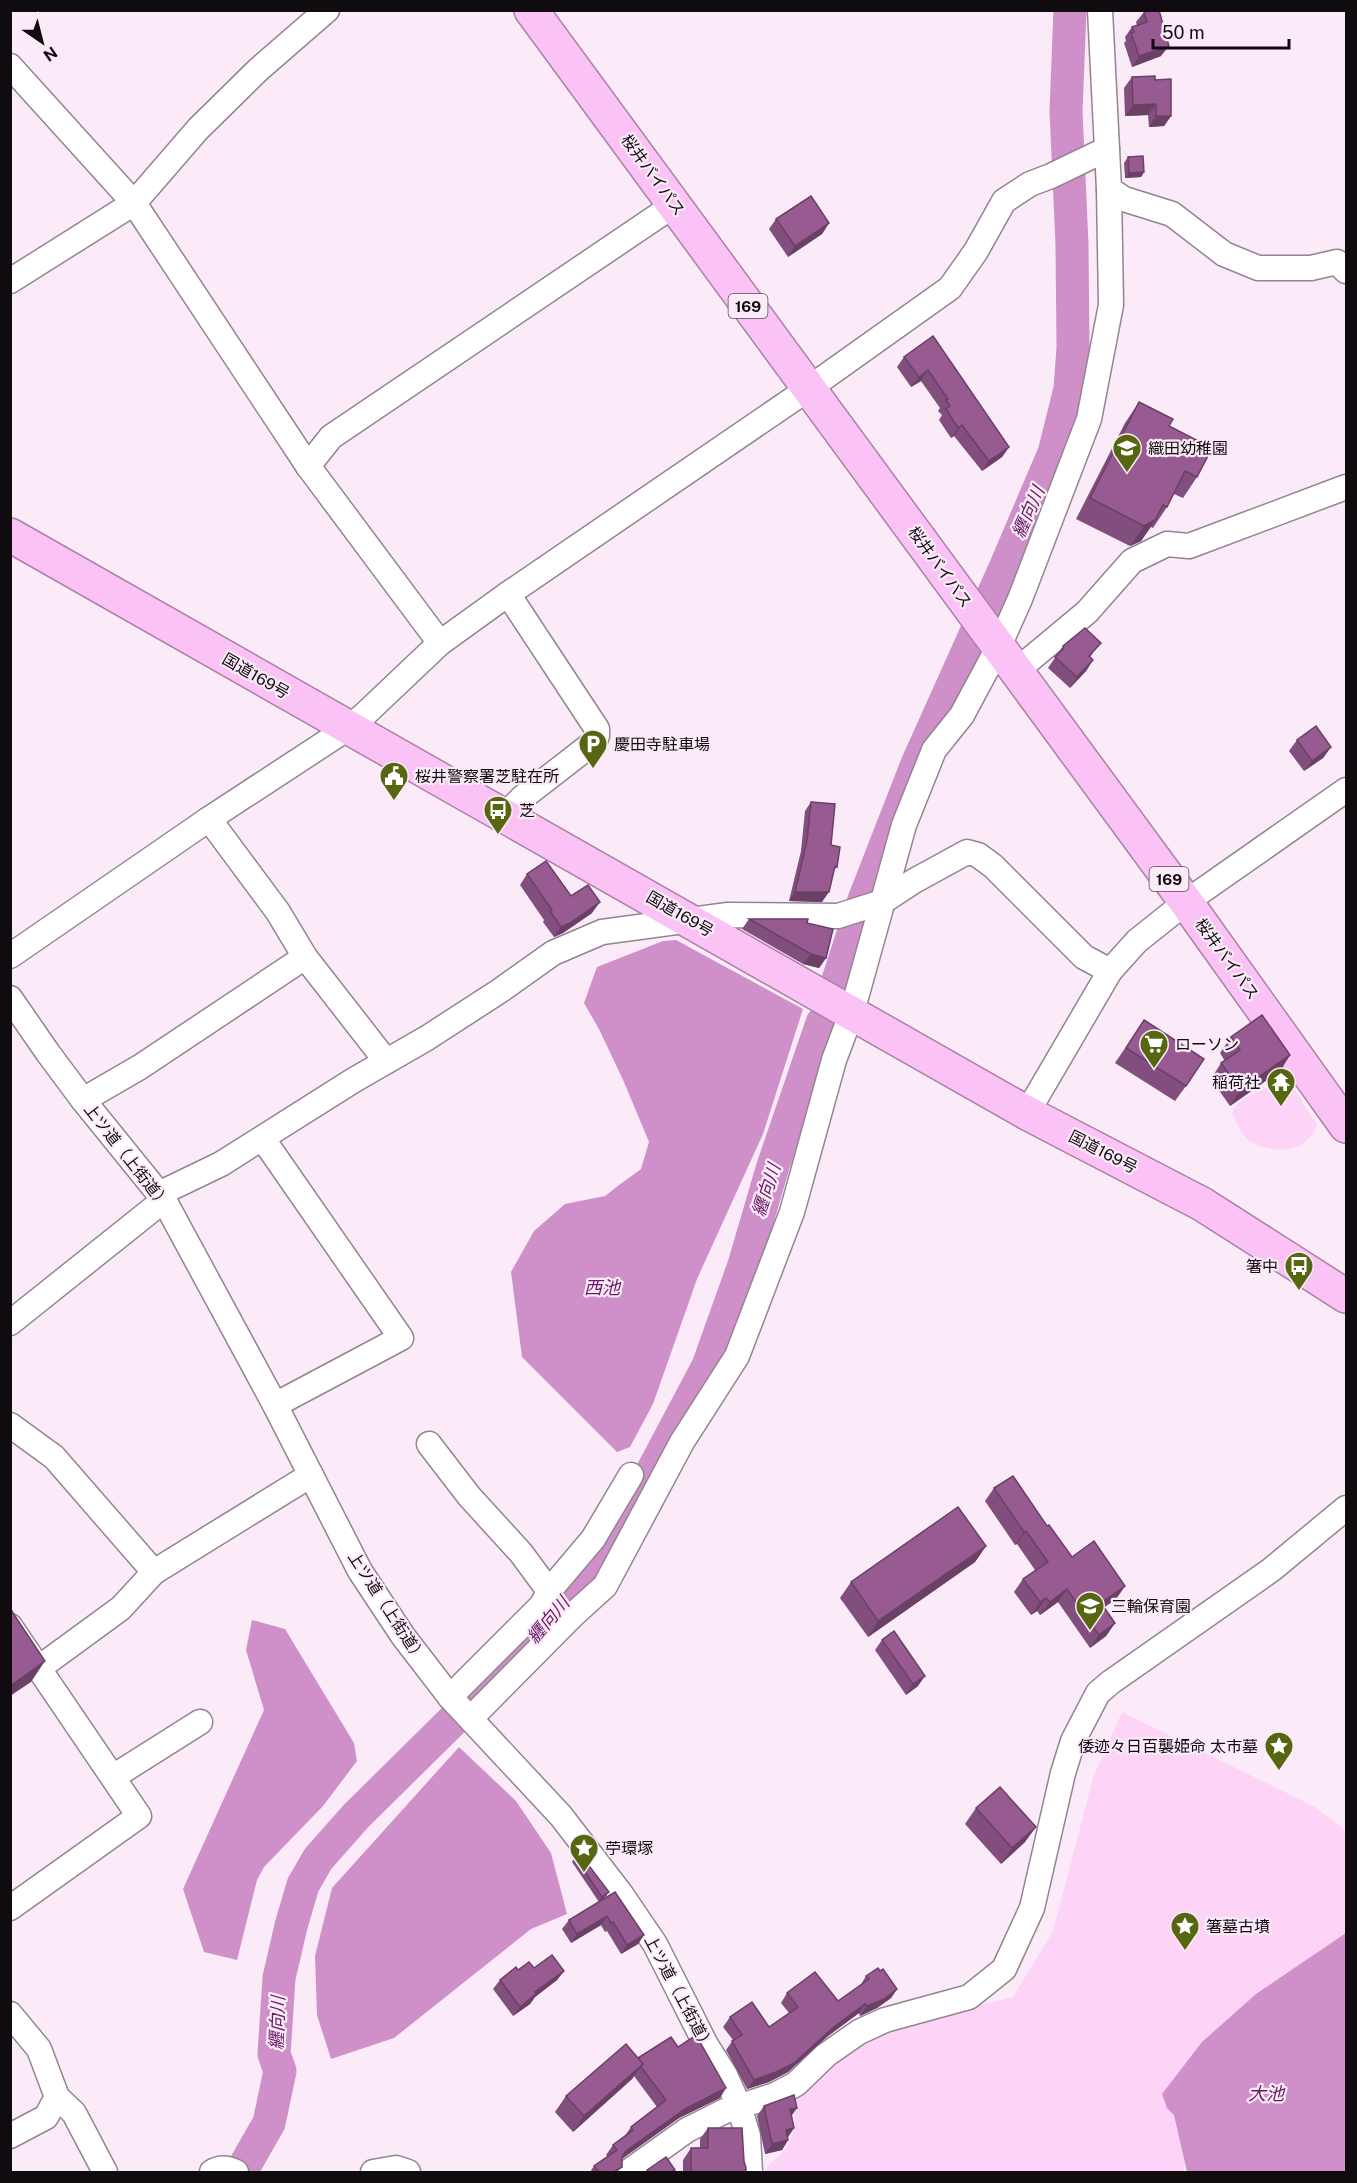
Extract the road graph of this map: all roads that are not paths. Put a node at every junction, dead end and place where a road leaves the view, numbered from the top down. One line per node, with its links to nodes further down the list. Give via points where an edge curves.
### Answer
1 (327, 10): 7 (street, via 198,129)
2 (531, 10): 8 (highway, 桜井バイパス / 169)
3 (1100, 10): 5 (street)
4 (10, 66): 7 (street)
5 (1102, 151): 6 (street); 11 (street, via 1030,184 1004,201 950,288)
6 (1109, 189): 9 (street, via 1124,199 1172,214 1224,254 1258,268 1311,268 1337,262); 17 (street, via 1111,305 1089,419)
7 (134, 203): 10 (street); 12 (street)
8 (674, 205): 11 (highway, 桜井バイパス / 169); 12 (street, via 331,437)
9 (1347, 271)
10 (10, 281)
11 (808, 388): 15 (street); 17 (highway, 桜井バイパス / 169)
12 (308, 466): 16 (street)
13 (1347, 487): 17 (street, via 1189,546 1167,544 1132,561 1087,612)
14 (10, 536): 18 (highway, 国道169号)
15 (508, 594): 16 (street); 20 (street, via 597,729 597,735 593,743)
16 (440, 643): 18 (street)
17 (1001, 650): 22 (street, via 962,714 934,750); 23 (highway, 桜井バイパス / 169)
18 (348, 728): 20 (highway, 国道169号); 21 (street)
19 (1347, 790): 23 (street)
20 (506, 815): 24 (highway, 国道169号)
21 (209, 819): 25 (street); 26 (street, via 278,912)
22 (879, 902): 24 (street, via 837,916 728,915); 27 (street, via 967,852 978,855 1084,957); 29 (street)
23 (1186, 902): 27 (street, via 1137,941); 33 (highway, 桜井バイパス / 169)
24 (689, 920): 29 (highway, 国道169号); 30 (street, via 602,932 553,953)
25 (10, 956)
26 (305, 957): 30 (street); 31 (street, via 140,1067)
27 (1110, 971): 32 (street)
28 (10, 998): 31 (street, 上ツ道（上街道）)
29 (852, 1012): 32 (highway, 国道169号); 48 (street, via 834,1060 792,1212 737,1356 682,1442 605,1586)
30 (386, 1061): 34 (street)
31 (83, 1100): 35 (street, 上ツ道（上街道）)
32 (1027, 1113): 36 (highway, 国道169号, via 1202,1204)
33 (1347, 1126)
34 (263, 1139): 35 (street, via 167,1190); 38 (street, via 401,1338)
35 (164, 1200): 37 (street); 38 (street, 上ツ道（上街道）)
36 (1347, 1296)
37 (10, 1323)
38 (275, 1405): 41 (street, 上ツ道（上街道）)
39 (10, 1425): 44 (street, via 54,1457)
40 (429, 1444): 45 (street)
41 (311, 1474): 44 (street); 48 (street, 上ツ道（上街道）, via 360,1571 403,1636)
42 (631, 1475): 45 (street, via 593,1539)
43 (1347, 1508): 54 (street, via 1271,1570 1098,1694 1073,1741 1032,1908 1004,1969 969,1997 885,2020 859,2032 826,2055 796,2084 776,2095)
44 (154, 1572): 47 (street, via 121,1608)
45 (549, 1592): 48 (street)
46 (10, 1626): 47 (street)
47 (39, 1668): 50 (street)
48 (461, 1707): 54 (street, 上ツ道（上街道）, via 561,1816 621,1894 655,1944)
49 (200, 1722): 50 (street)
50 (113, 1777): 51 (street, via 139,1816)
51 (10, 1908)
52 (10, 2014): 53 (street, via 39,2049)
53 (57, 2097): 55 (street, via 46,2117); 56 (street, via 74,2113)
54 (739, 2106): 59 (street, via 687,2130); 60 (street, 上ツ道（上街道）, via 748,2136)
55 (10, 2136)
56 (105, 2172)
57 (373, 2172): 58 (street, via 396,2168)
58 (408, 2172)
59 (627, 2172)
60 (750, 2172)

